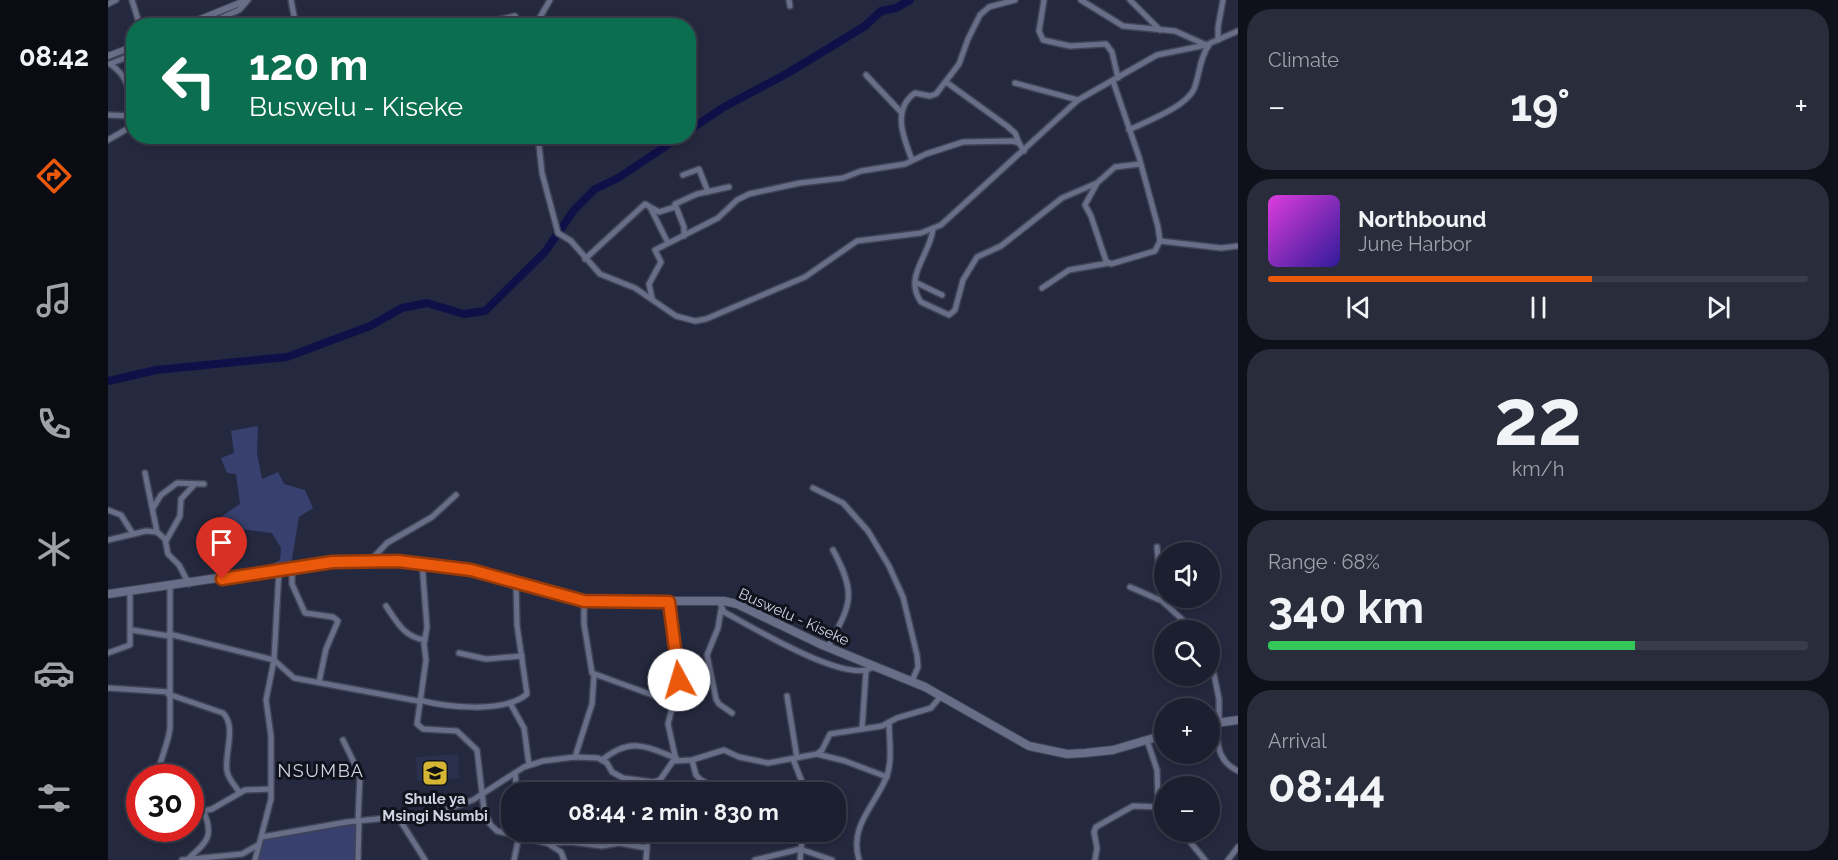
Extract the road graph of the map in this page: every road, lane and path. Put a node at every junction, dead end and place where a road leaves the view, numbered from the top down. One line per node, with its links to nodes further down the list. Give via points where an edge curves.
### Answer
1 (116, 0): 11 (street)
2 (132, 0): 12 (street)
3 (247, 0): 13 (street); 14 (street, via 239,10)
4 (291, 0): 15 (street)
5 (550, 0): 16 (street)
6 (1015, 0): 28 (street, via 989,8 981,15 959,64)
7 (1044, 0): 27 (street, via 1039,31 1043,40 1070,46 1106,44 1112,52)
8 (1081, 0): 17 (street, via 1124,26)
9 (1130, 0): 17 (street)
10 (1223, 0): 19 (street)
11 (108, 4)
12 (138, 18)
13 (203, 18)
14 (221, 18)
15 (294, 18)
16 (540, 18)
17 (1160, 30): 20 (street)
18 (1238, 31): 19 (street)
19 (1218, 40): 20 (street)
20 (1208, 44): 27 (street, via 1157,55); 35 (street, via 1188,98)
21 (126, 49): 22 (street)
22 (108, 56)
23 (126, 57): 24 (street)
24 (109, 64): 26 (street)
25 (866, 75): 31 (street)
26 (126, 78)
27 (1115, 80): 30 (street); 35 (street)
28 (946, 82): 31 (street, via 933,96 913,93); 37 (street, via 1007,126)
29 (1014, 83): 30 (street)
30 (1078, 100): 39 (street)
31 (902, 112): 40 (street, via 903,136)
32 (108, 115): 33 (street)
33 (126, 116)
34 (126, 130): 36 (street)
35 (1130, 130): 41 (street)
36 (108, 140)
37 (1019, 143): 39 (street); 40 (street, via 963,142)
38 (539, 144): 53 (street, via 555,228)
39 (1024, 151): 48 (street)
40 (912, 160): 49 (street, via 905,165 861,171 843,178 749,194 718,218)
41 (1140, 164): 43 (street, via 1115,167); 50 (street)
42 (683, 175): 45 (street, via 699,170)
43 (1097, 183): 54 (street, via 1084,205); 55 (street, via 1062,198 1001,246 977,257 963,280 952,314 945,315 921,302)
44 (729, 187): 45 (street)
45 (708, 192): 47 (street, via 676,203)
46 (650, 207): 47 (street, via 659,212); 51 (street); 53 (street, via 645,204)
47 (675, 207): 49 (street)
48 (933, 229): 55 (street); 58 (street, via 900,237 857,240 805,277 706,319 686,320)
49 (684, 236): 51 (street)
50 (1160, 241): 52 (street, via 1221,248); 54 (street, via 1152,252)
51 (668, 243): 58 (street, via 654,251 661,262 649,284)
52 (1238, 246)
53 (585, 259): 58 (street, via 600,274)
54 (1109, 263): 56 (street, via 1072,268)
55 (915, 282): 57 (street)
56 (1042, 288)
57 (942, 294)
58 (652, 298)
59 (145, 473): 64 (street)
60 (204, 484): 61 (street)
61 (194, 485): 64 (street, via 177,483 161,495); 69 (street, via 182,498 180,516)
62 (813, 488): 99 (street, via 843,503 868,531 889,566 903,597 918,655)
63 (456, 495): 71 (street, via 432,517 387,543)
64 (153, 508): 66 (street)
65 (108, 510): 67 (street, via 121,515)
66 (158, 532): 67 (street); 69 (street)
67 (133, 534): 68 (street)
68 (108, 540)
69 (166, 541): 76 (street, via 168,554)
70 (833, 550): 92 (street, via 850,596)
71 (370, 561): 72 (main road, Buswelu - Kiseke); 73 (main road, Buswelu - Kiseke)
72 (422, 562): 75 (main road, Buswelu - Kiseke); 91 (street, via 427,605)
73 (292, 567): 74 (main road, Buswelu - Kiseke); 100 (street, via 292,584 305,613 338,621 326,649)
74 (279, 570): 76 (main road, Buswelu - Kiseke); 96 (street)
75 (516, 582): 82 (main road, Buswelu - Kiseke); 95 (street)
76 (189, 584): 77 (main road, Buswelu - Kiseke)
77 (170, 586): 79 (main road, Buswelu - Kiseke); 90 (street)
78 (1130, 587): 81 (street)
79 (130, 590): 80 (main road, Buswelu - Kiseke); 89 (street)
80 (108, 594)
81 (1154, 598)
82 (584, 601): 84 (main road, Buswelu - Kiseke); 98 (street, via 588,658)
83 (719, 601): 84 (main road, Buswelu - Kiseke); 87 (street); 92 (main road, Buswelu - Kiseke, via 737,604)
84 (669, 602): 106 (street, via 679,680)
85 (386, 606): 91 (street, via 404,632)
86 (1170, 608): 88 (street)
87 (722, 610): 97 (street, via 801,654 843,669); 108 (street, via 707,655 716,699)
88 (1184, 620)
89 (132, 630): 90 (street); 93 (street, via 130,645)
90 (169, 635): 96 (street); 102 (street)
91 (425, 640): 105 (street)
92 (828, 647): 97 (main road, Buswelu - Kiseke)
93 (108, 653)
94 (459, 653): 95 (street, via 486,659)
95 (522, 656): 107 (street, via 528,692)
96 (274, 660): 100 (street, via 294,678); 133 (street, via 266,700)
97 (870, 668): 99 (main road, Buswelu - Kiseke); 112 (street)
98 (594, 675): 106 (street, via 658,698); 118 (street, via 592,704)
99 (912, 681): 104 (main road, Buswelu - Kiseke)
100 (319, 682): 105 (street)
101 (108, 688): 102 (street)
102 (169, 693): 123 (street, via 169,736); 134 (street, via 227,717 227,770)
103 (788, 696): 119 (street)
104 (941, 696): 110 (street, via 931,708); 115 (main road, Buswelu - Kiseke, via 1029,746 1052,751 1067,754 1113,750)
105 (419, 700): 107 (street, via 449,706); 135 (street, via 419,727 457,731 477,750)
106 (675, 700): 120 (street, via 668,724)
107 (510, 703): 124 (street, via 524,728)
108 (732, 713)
109 (1238, 720): 111 (main road)
110 (889, 722): 112 (street); 128 (street)
111 (1220, 722)
112 (862, 729): 117 (street, via 830,734)
113 (1154, 738): 115 (main road, Buswelu - Kiseke)
114 (343, 740): 139 (street, via 360,775)
115 (1147, 740): 127 (street)
116 (1220, 753): 125 (street, via 1227,765)
117 (817, 754): 119 (street); 128 (street)
118 (575, 757): 121 (street); 124 (street)
119 (795, 758): 122 (street, via 759,763 724,750); 132 (street)
120 (676, 759): 121 (street, via 631,744); 122 (street); 130 (street, via 660,780)
121 (602, 760): 130 (street, via 623,778)
122 (692, 760): 131 (street)
123 (159, 764)
124 (529, 765): 126 (street)
125 (1238, 771)
126 (515, 773): 129 (street); 135 (street)
127 (1156, 776)
128 (887, 777): 165 (street, via 859,826)
129 (516, 782)
130 (653, 782)
131 (705, 782)
132 (803, 782)
133 (272, 789): 134 (street); 141 (street)
134 (239, 792): 137 (street)
135 (481, 795): 138 (street, via 437,813); 140 (street, via 493,828)
136 (1154, 807): 166 (street, via 1133,806 1096,827)
137 (204, 812): 142 (street, via 209,826)
138 (398, 817): 139 (street); 158 (street)
139 (359, 820): 141 (street); 157 (street)
140 (501, 830)
141 (262, 837): 150 (street)
142 (204, 841)
143 (203, 842): 155 (street)
144 (517, 842): 159 (street)
145 (544, 842): 149 (street)
146 (647, 842): 152 (street)
147 (801, 842): 153 (street)
148 (1190, 842): 167 (street)
149 (547, 843): 152 (street, via 619,843); 160 (street, via 561,852)
150 (259, 844): 154 (street); 156 (street)
151 (1238, 847): 168 (street)
152 (647, 848): 161 (street)
153 (800, 849): 162 (street); 163 (street); 164 (street)
154 (242, 854): 155 (street); 156 (street)
155 (186, 860)
156 (253, 860)
157 (358, 860)
158 (425, 860)
159 (514, 860)
160 (564, 860)
161 (645, 860)
162 (755, 860)
163 (800, 860)
164 (832, 860)
165 (859, 860)
166 (1095, 860)
167 (1205, 860)
168 (1228, 860)

